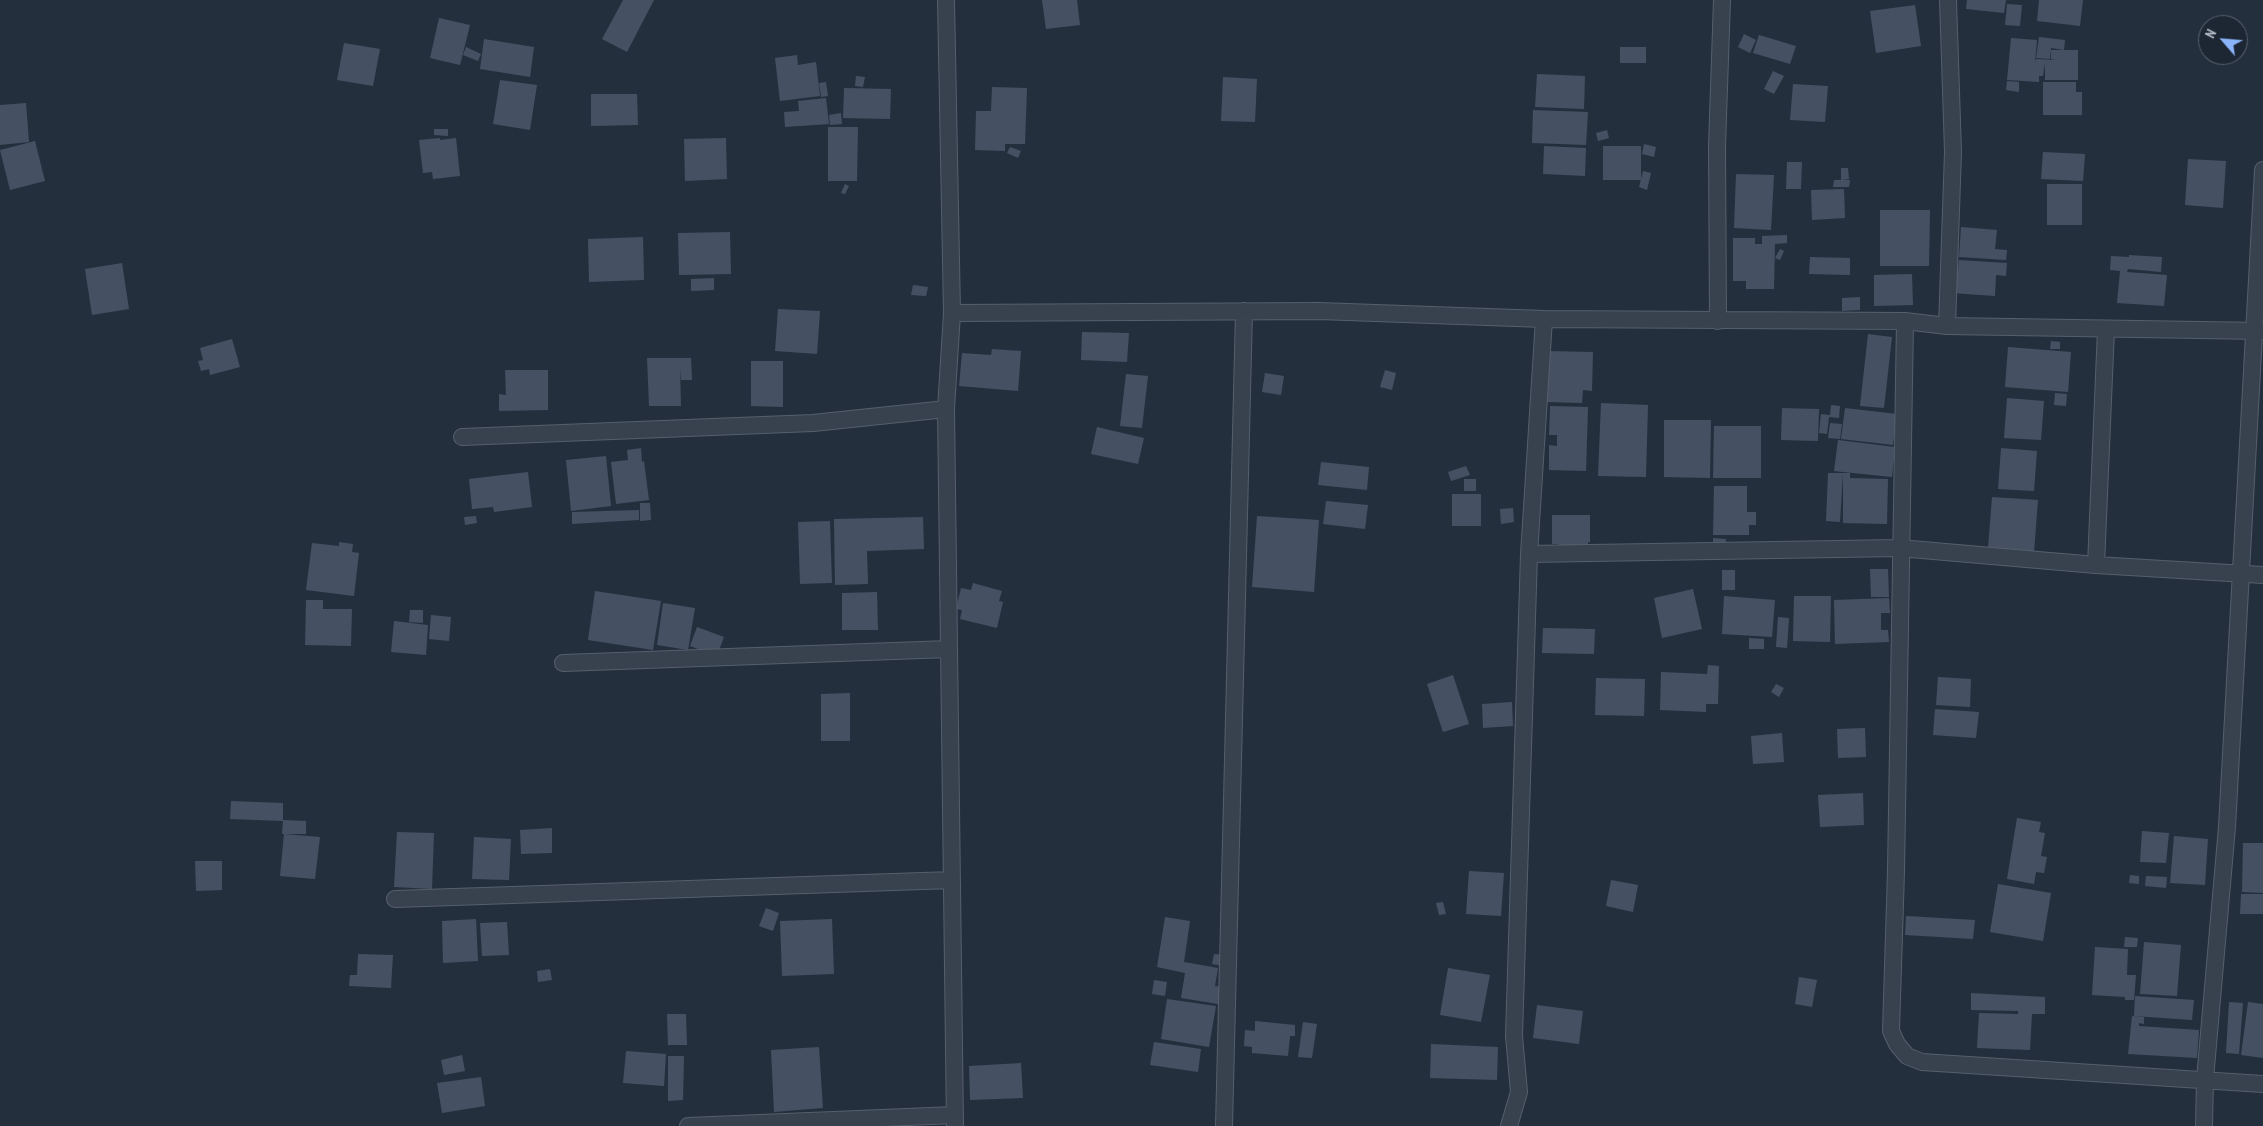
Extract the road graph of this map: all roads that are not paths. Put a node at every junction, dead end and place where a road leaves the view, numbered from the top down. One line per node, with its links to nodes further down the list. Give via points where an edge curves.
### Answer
1 (946, 0): 6 (street)
2 (1722, 0): 8 (street, via 1717,146)
3 (1948, 0): 10 (street, via 1953,152)
4 (2263, 170): 12 (street)
5 (1244, 311): 6 (street); 7 (street, via 1319,310); 28 (street)
6 (952, 313): 13 (street)
7 (1544, 319): 8 (street); 16 (street)
8 (1718, 321): 9 (street)
9 (1904, 321): 10 (street); 15 (street)
10 (1947, 326): 11 (street)
11 (2106, 329): 12 (street); 17 (street)
12 (2259, 331): 18 (street, via 2247,432)
13 (946, 409): 14 (street, via 813,423); 20 (street)
14 (462, 437)
15 (1899, 548): 16 (street); 17 (street); 24 (street, via 1896,871 1890,1031 1897,1044 1907,1056 1922,1062)
16 (1529, 554): 29 (street, via 1514,1036 1519,1092)
17 (2096, 565): 18 (street)
18 (2242, 574): 19 (street); 24 (street, via 2227,827)
19 (2263, 575)
20 (949, 649): 21 (street); 22 (street)
21 (563, 663)
22 (952, 880): 23 (street); 26 (street)
23 (395, 899)
24 (2205, 1079): 25 (street); 30 (street)
25 (2263, 1084)
26 (955, 1121): 27 (street)
27 (688, 1126)
28 (1224, 1126)
29 (1509, 1126)
30 (2204, 1126)

